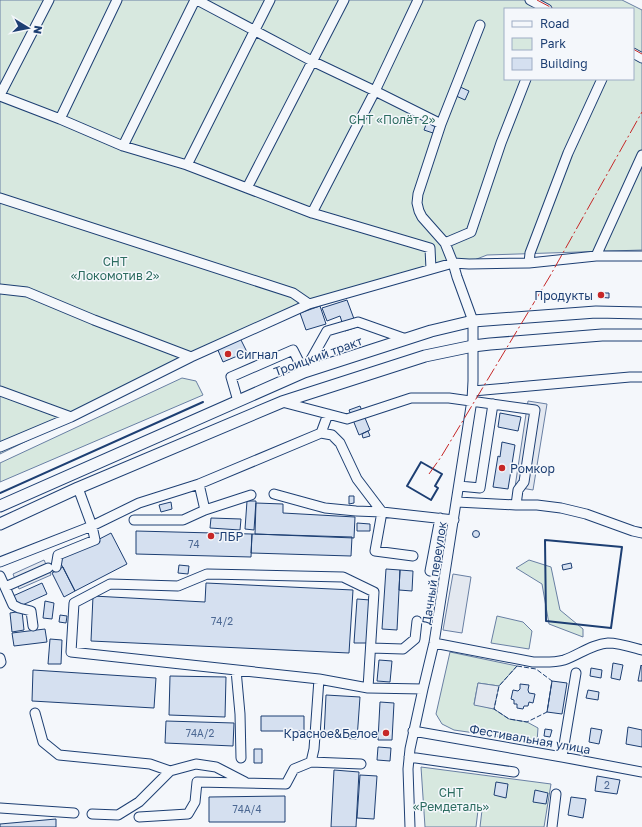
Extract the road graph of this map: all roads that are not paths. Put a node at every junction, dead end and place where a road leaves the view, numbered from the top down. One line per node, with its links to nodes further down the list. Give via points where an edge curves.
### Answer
1 (49, 0): 15 (street)
2 (117, 0): 16 (street)
3 (196, 0): 10 (street); 18 (street)
4 (270, 0): 10 (street)
5 (344, 0): 11 (street)
6 (418, 0): 14 (street)
7 (530, 0): 8 (street)
8 (545, 8)
9 (480, 25): 17 (street, Дачный переулок)
10 (255, 30): 11 (street); 20 (street)
11 (312, 61): 14 (street); 21 (street)
12 (526, 80): 24 (street, via 471,232)
13 (602, 80): 28 (street, via 568,153 530,253)
14 (375, 91): 17 (street); 23 (street)
15 (0, 95): 16 (street)
16 (60, 119): 18 (street)
17 (441, 124): 24 (street, Дачный переулок, via 417,203 422,217)
18 (123, 146): 20 (street)
19 (642, 155): 25 (street)
20 (186, 165): 21 (street)
21 (247, 188): 23 (street)
22 (0, 198): 31 (street, via 293,293)
23 (312, 213): 29 (street, via 430,248)
24 (445, 243): 27 (street, Дачный переулок)
25 (596, 256): 26 (street); 28 (street)
26 (642, 256)
27 (454, 262): 28 (street); 29 (street); 33 (street, Дачный переулок)
28 (529, 263)
29 (431, 269): 31 (street)
30 (0, 288): 37 (street, via 27,292)
31 (309, 304): 37 (street)
32 (642, 313): 33 (main road, Троицкий тракт, via 596,312)
33 (473, 321): 35 (main road, Троицкий тракт); 36 (street, Дачный переулок)
34 (642, 335): 36 (main road, via 602,335)
35 (406, 339): 38 (main road, Троицкий тракт); 38 (street, via 358,322 327,332)
36 (473, 346): 41 (street, Дачный переулок); 44 (main road, via 425,356)
37 (191, 357): 47 (street)
38 (304, 372): 43 (main road, Троицкий тракт); 43 (street, via 293,350 231,378)
39 (642, 377): 41 (street)
40 (0, 391): 47 (street)
41 (473, 391): 42 (street, Дачный переулок)
42 (472, 400): 45 (street); 46 (street, via 411,398 347,418); 51 (street, Дачный переулок)
43 (238, 401): 57 (main road, Троицкий тракт)
44 (282, 402): 46 (street); 52 (main road)
45 (493, 404): 51 (street, via 480,488); 56 (street, via 535,410 524,482 518,490)
46 (328, 414): 48 (street)
47 (71, 417): 49 (street)
48 (321, 433): 50 (street); 59 (street, via 332,435 340,443 357,480)
49 (0, 447)
50 (199, 484): 58 (street); 64 (street, via 139,503)
51 (460, 486): 55 (street, Дачный переулок)
52 (78, 488): 63 (main road); 64 (street)
53 (274, 494): 59 (street, via 325,508)
54 (251, 495): 58 (street)
55 (457, 502): 56 (street); 62 (street, Дачный переулок)
56 (516, 505): 65 (street, via 561,508)
57 (0, 506)
58 (205, 510): 61 (street, via 183,520)
59 (382, 512): 60 (street); 66 (street, via 375,551)
60 (440, 518): 62 (street); 68 (street)
61 (134, 520)
62 (454, 520): 73 (street, Дачный переулок)
63 (0, 524)
64 (92, 526): 67 (street); 70 (street, via 95,540 58,555 52,567)
65 (642, 532)
66 (413, 556)
67 (0, 562)
68 (430, 571)
69 (0, 576): 70 (street)
70 (5, 587): 72 (street, via 14,604 31,611)
71 (417, 621): 74 (street, via 416,640 403,649)
72 (33, 626)
73 (434, 643): 75 (street, via 549,663 609,643); 82 (street, Дачный переулок)
74 (371, 648): 78 (street, via 374,592 343,577 207,574 178,586 110,584 74,603 71,652); 81 (street)
75 (642, 650)
76 (0, 658): 77 (street)
77 (0, 663)
78 (236, 670): 80 (street); 87 (street)
79 (576, 673): 86 (street)
80 (319, 679): 81 (street); 88 (street)
81 (368, 688): 82 (street)
82 (423, 688): 84 (street, Дачный переулок)
83 (35, 713): 90 (street, via 43,742 59,755 150,764)
84 (413, 730): 85 (street, Дачный переулок); 86 (street, Фестивальная улица)
85 (409, 757): 91 (street); 99 (street, Дачный переулок)
86 (562, 757): 92 (street, Фестивальная улица)
87 (241, 758)
88 (311, 762): 89 (street); 93 (street, via 294,769 286,784)
89 (361, 764)
90 (170, 771): 93 (street, via 196,764 216,767); 97 (street, via 139,802 118,815)
91 (514, 772)
92 (642, 772)
93 (248, 783): 98 (street, via 197,782 195,802 188,814)
94 (556, 794): 100 (street)
95 (0, 808): 96 (street)
96 (74, 813)
97 (92, 814)
98 (139, 817)
99 (410, 827)
100 (552, 827)

